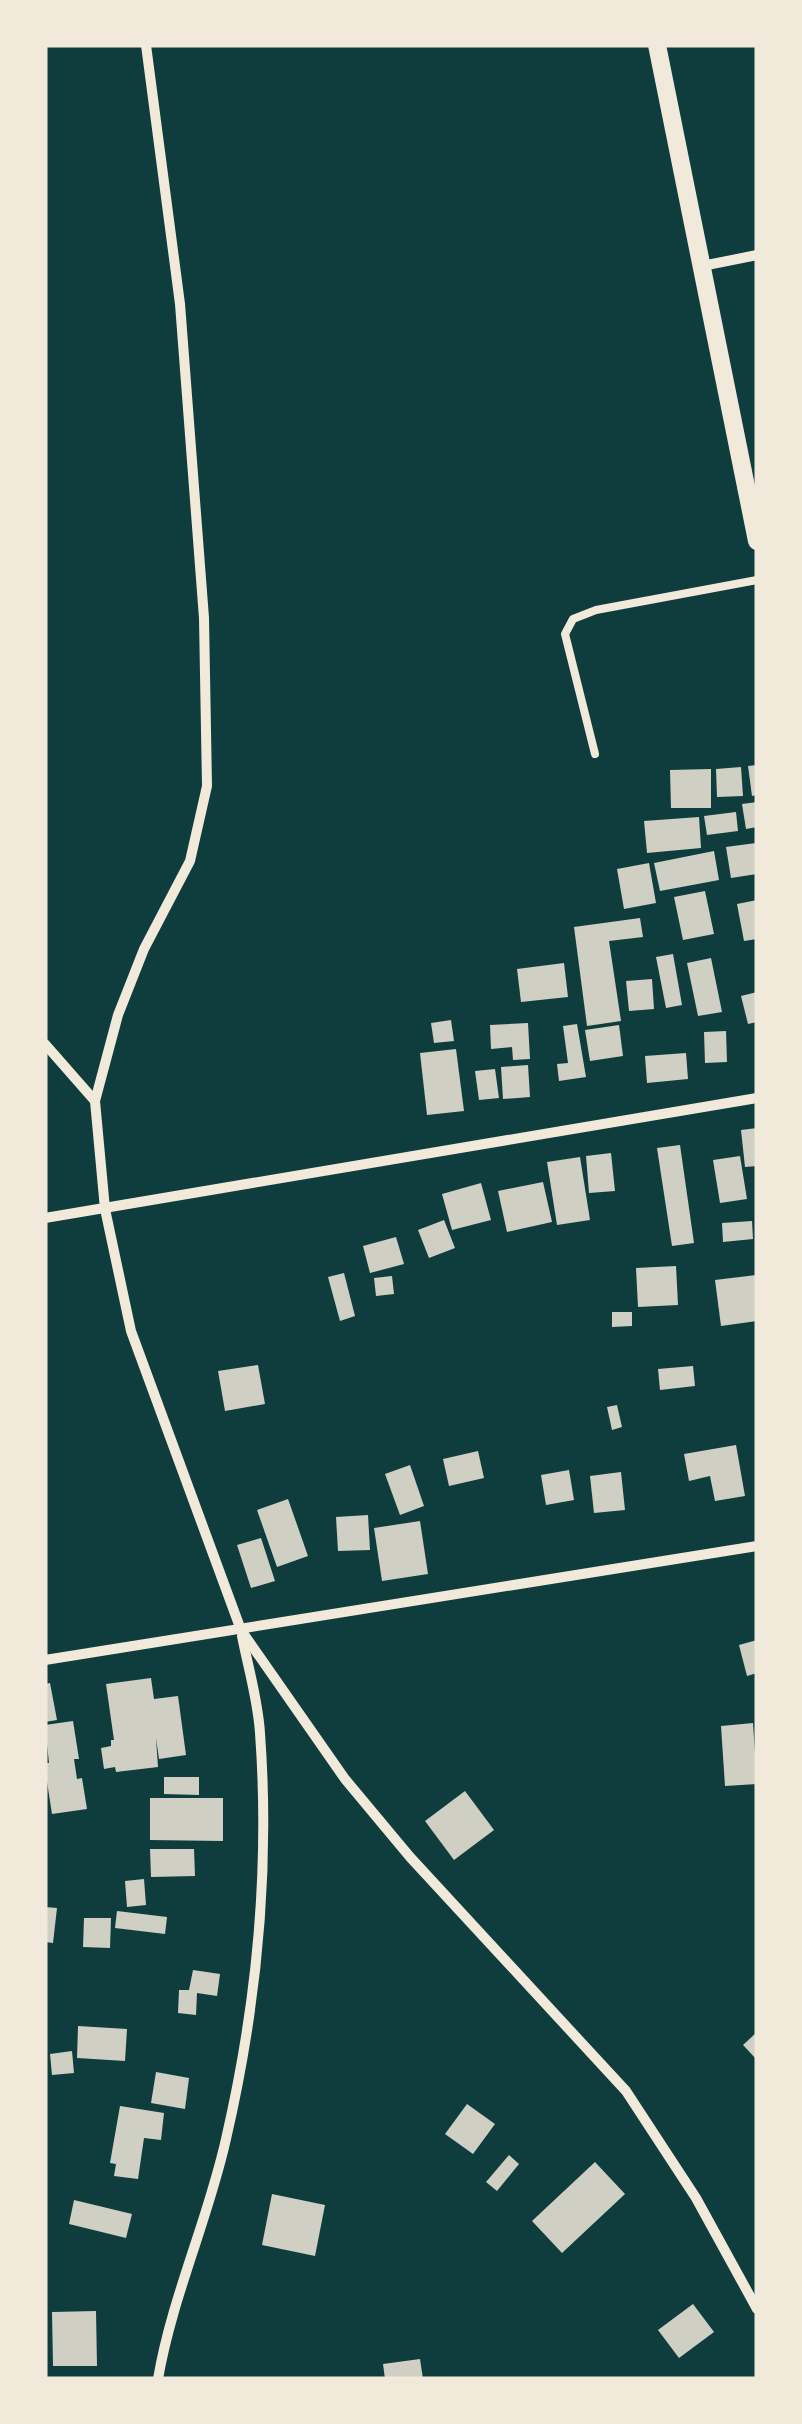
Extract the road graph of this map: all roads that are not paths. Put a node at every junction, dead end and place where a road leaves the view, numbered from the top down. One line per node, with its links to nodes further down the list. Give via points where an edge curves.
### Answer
1 (146, 45): 10 (street, via 180,304 204,618 207,786 190,861 118,1014)
2 (657, 45): 4 (street)
3 (757, 255): 4 (street)
4 (702, 266): 5 (street)
5 (757, 541)
6 (757, 580): 7 (lane, via 572,619 565,634)
7 (595, 754)
8 (45, 1044): 10 (street)
9 (757, 1098): 11 (street)
10 (95, 1102): 11 (street)
11 (105, 1210): 12 (street); 14 (street, via 131,1331)
12 (45, 1218)
13 (757, 1546): 14 (street)
14 (240, 1630): 15 (street); 16 (street, via 410,1857 626,2091); 17 (street, via 260,1729 264,1875 255,1986 226,2141)
15 (45, 1660)
16 (757, 2309)
17 (158, 2379)

